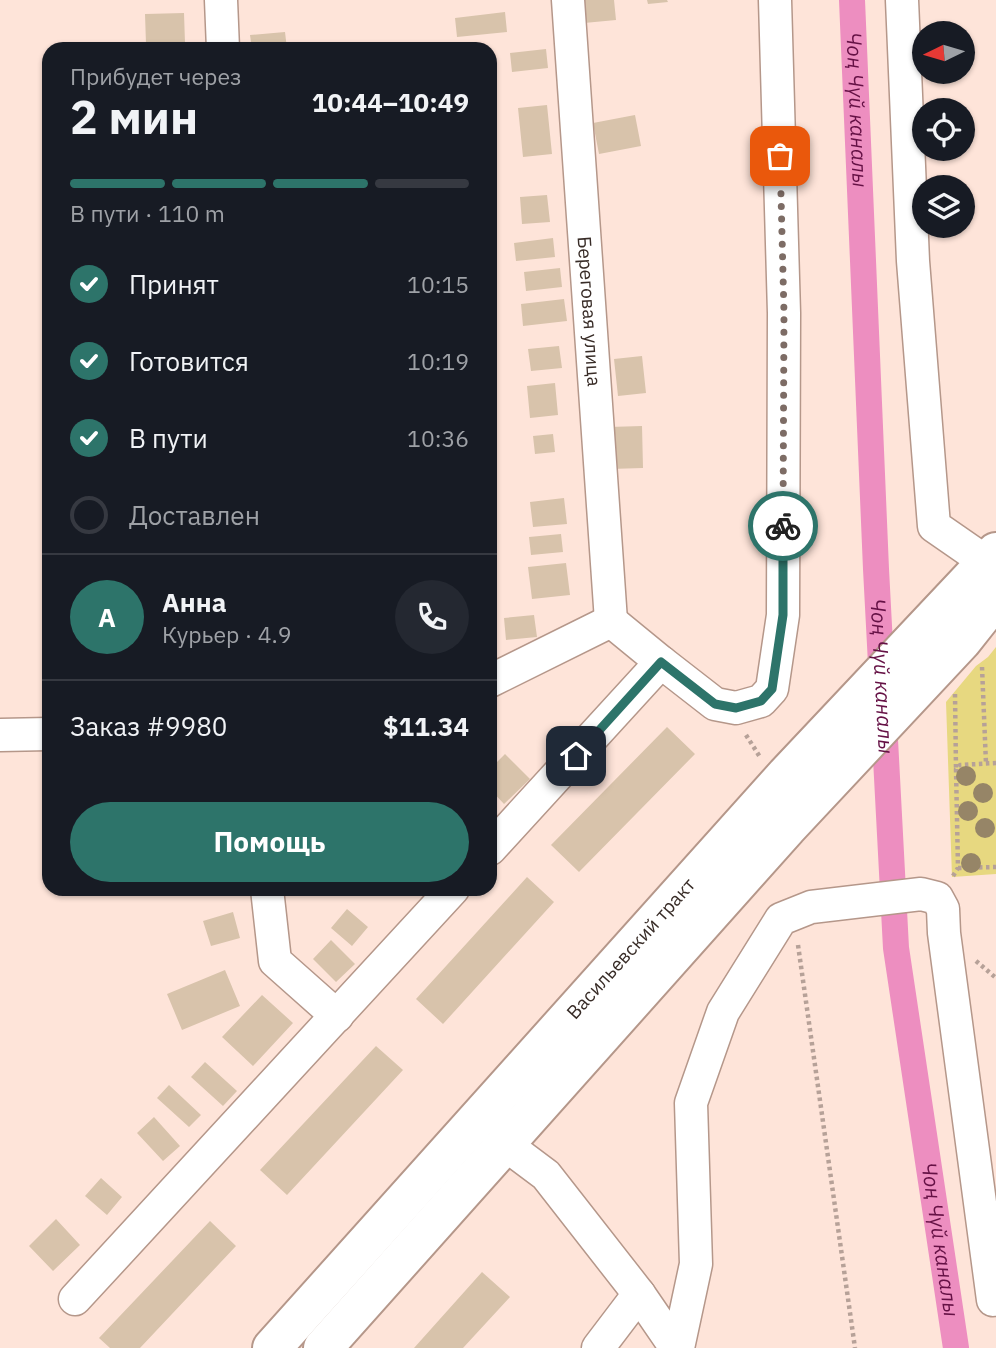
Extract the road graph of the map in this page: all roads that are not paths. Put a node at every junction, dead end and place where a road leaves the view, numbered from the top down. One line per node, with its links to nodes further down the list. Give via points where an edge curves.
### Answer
1 (221, 0): 5 (street)
2 (568, 0): 8 (street, Береговая улица)
3 (775, 0): 9 (street, via 784,313 783,615 772,689 761,701 736,708 715,704)
4 (902, 0): 6 (street, via 913,261 934,526)
5 (223, 42)
6 (991, 557): 21 (main road, Васильевский тракт, via 786,775)
7 (996, 598): 17 (main road, Васильевский тракт, via 972,651 787,828)
8 (611, 621): 9 (street); 10 (street)
9 (661, 662): 13 (street)
10 (497, 678)
11 (42, 734): 12 (street)
12 (0, 735)
13 (497, 841)
14 (268, 896): 16 (street, via 275,961)
15 (447, 896): 16 (street)
16 (337, 1016): 19 (street)
17 (506, 1145): 18 (street, via 546,1175); 22 (main road, Васильевский тракт)
18 (639, 1294): 23 (street); 24 (street)
19 (75, 1299)
20 (996, 1299): 24 (street, via 943,909 929,896 802,910 781,919 723,1012 691,1103 696,1264)
21 (272, 1348)
22 (323, 1348)
23 (598, 1348)
24 (677, 1348)

